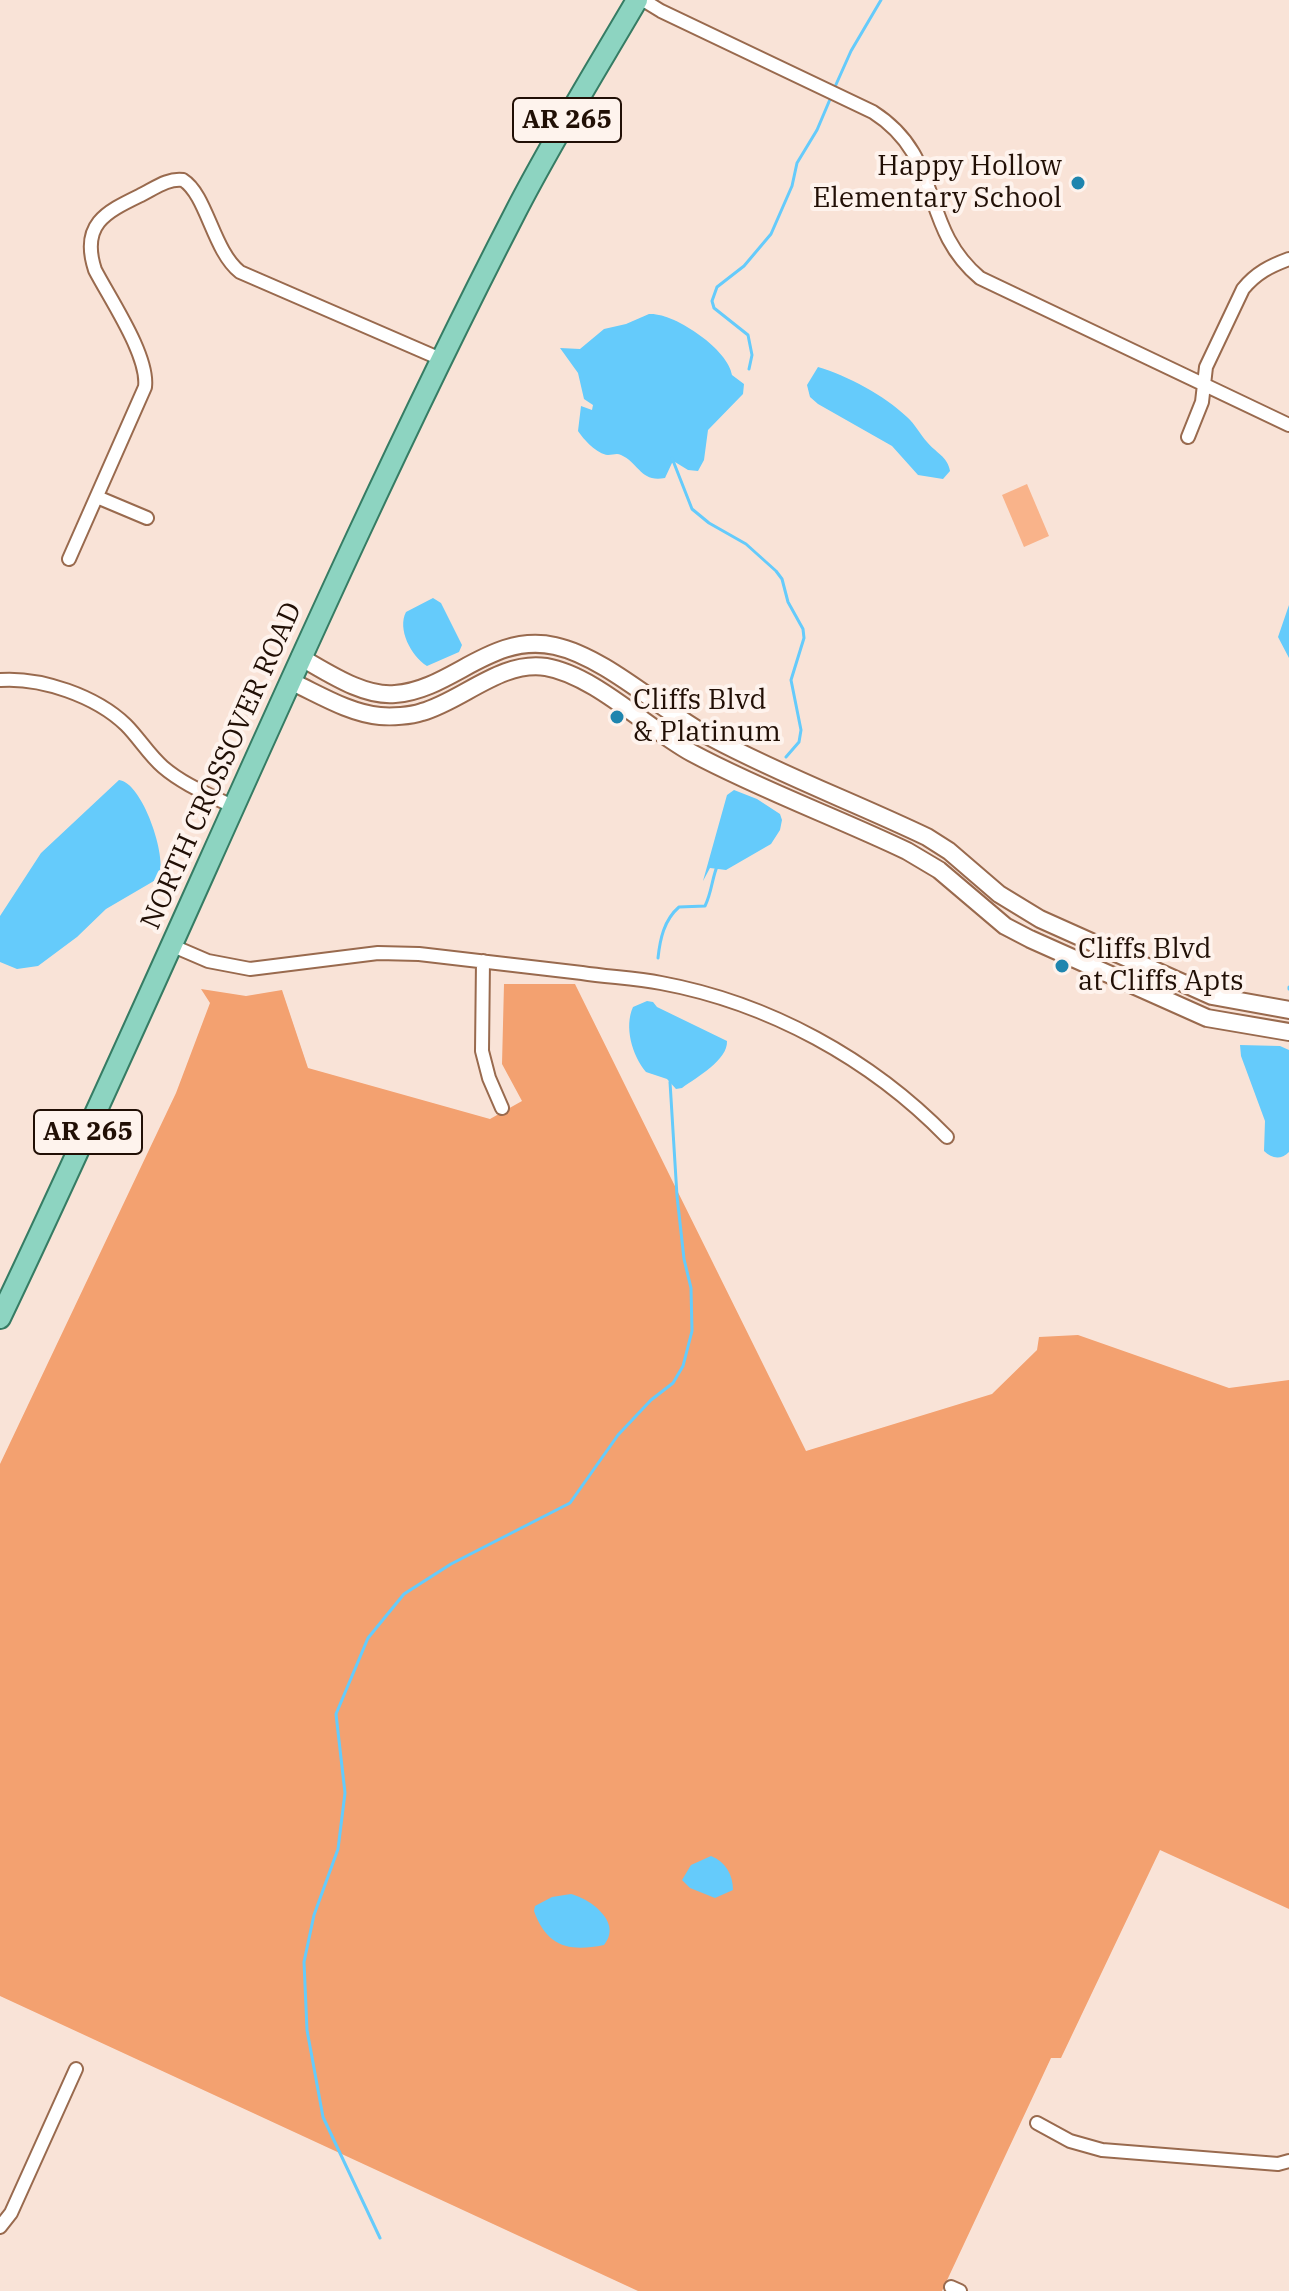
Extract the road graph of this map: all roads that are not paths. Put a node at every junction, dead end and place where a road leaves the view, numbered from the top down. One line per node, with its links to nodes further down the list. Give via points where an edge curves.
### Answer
1 (637, 0): 4 (main road, NORTH CROSSOVER ROAD / AR 265, via 540,166)
2 (643, 0): 5 (street, via 887,121 910,145 945,237 980,278)
3 (1289, 259): 5 (street, via 1266,268 1243,289 1206,367)
4 (443, 360): 8 (street, via 240,272 225,256 193,190 183,180 169,181 115,208 90,237 95,270 143,360 146,377); 11 (main road, NORTH CROSSOVER ROAD / AR 265)
5 (1205, 384): 6 (street); 7 (street)
6 (1289, 425)
7 (1188, 437)
8 (97, 497): 9 (street); 10 (street)
9 (147, 518)
10 (69, 559)
11 (300, 657): 13 (main road, NORTH CROSSOVER ROAD / AR 265); 17 (street, via 345,681 396,694 425,687 490,653 525,644 572,650 711,738 927,837 1040,919 1212,996)
12 (0, 680): 14 (street, via 40,681 108,710 163,766)
13 (290, 681): 14 (main road, NORTH CROSSOVER ROAD / AR 265); 18 (street, via 378,716 421,713 527,667 569,674 692,753 907,851 1030,939 1207,1018)
14 (234, 807): 15 (main road, NORTH CROSSOVER ROAD / AR 265)
15 (173, 946): 16 (street, via 208,961 250,969 378,953); 21 (main road, NORTH CROSSOVER ROAD / AR 265)
16 (483, 961): 19 (street, via 482,1051); 20 (street, via 661,983 759,1012 834,1048 878,1077)
17 (1289, 1010)
18 (1289, 1032)
19 (502, 1108)
20 (947, 1137)
21 (0, 1318)
22 (76, 2069): 25 (street)
23 (1037, 2123): 24 (street, via 1102,2150)
24 (1289, 2161)
25 (0, 2227)

